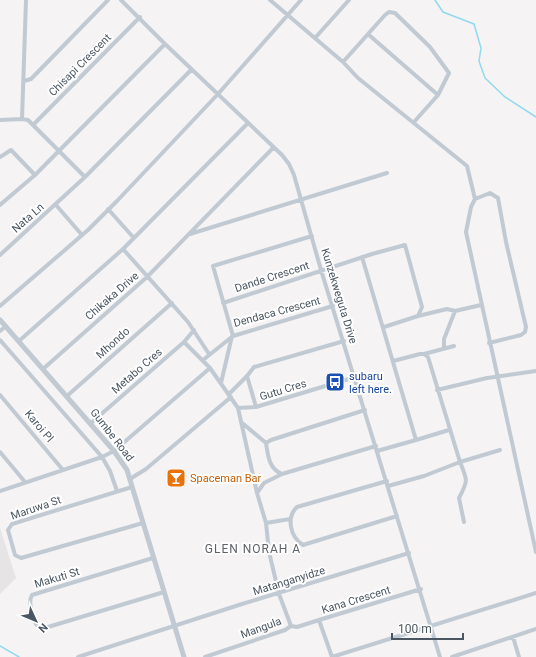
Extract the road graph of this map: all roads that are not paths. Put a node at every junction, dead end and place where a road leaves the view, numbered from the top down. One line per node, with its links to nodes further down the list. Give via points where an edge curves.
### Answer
1 (26, 0): 14 (street)
2 (108, 0): 14 (street, via 31,79)
3 (121, 0): 8 (street, Kunzekweguta Drive)
4 (270, 0): 7 (street)
5 (301, 0): 7 (street)
6 (349, 0): 10 (street)
7 (287, 15): 10 (street); 15 (street)
8 (140, 17): 11 (street, Kunzekweguta Drive); 21 (street, Chisapi Crescent)
9 (368, 35): 12 (street); 16 (street); 16 (street, via 385,15 389,12 395,13 430,47 447,68 447,81)
10 (315, 38): 12 (street)
11 (165, 44): 13 (street, Kunzekweguta Drive); 23 (street)
12 (343, 62): 19 (street, via 358,78)
13 (191, 70): 15 (street, Kunzekweguta Drive); 27 (street)
14 (24, 81): 17 (street)
15 (218, 94): 20 (street, Kunzekweguta Drive); 32 (street)
16 (438, 95): 19 (street)
17 (22, 119): 18 (street); 21 (street)
18 (0, 120)
19 (414, 122): 28 (street, via 467,166)
20 (248, 123): 22 (street, Kunzekweguta Drive); 36 (street)
21 (33, 125): 23 (street)
22 (273, 148): 29 (street, Kunzekweguta Drive, via 289,164); 33 (street, Chikaka Drive)
23 (59, 152): 26 (street); 27 (street)
24 (0, 158): 26 (street, via 8,150 14,152)
25 (388, 173): 29 (street, Chikaka Drive)
26 (35, 175): 30 (street)
27 (85, 177): 31 (street)
28 (475, 199): 45 (street, via 466,224 466,232); 59 (street, via 490,193 498,198 526,327 521,335)
29 (302, 201): 33 (street, Chikaka Drive); 35 (street, Kunzekweguta Drive)
30 (0, 205)
31 (56, 205): 34 (street, Nata Ln); 38 (street, Nata Ln)
32 (108, 209): 34 (street); 36 (street)
33 (190, 234): 41 (street, Chikaka Drive)
34 (82, 235): 42 (street)
35 (312, 236): 40 (street, Kunzekweguta Drive); 44 (street, Dendaca Crescent, via 213,266)
36 (133, 237): 37 (street)
37 (123, 249): 41 (street); 56 (street)
38 (0, 255)
39 (362, 257): 40 (street, Dande Crescent); 48 (street, Dande Crescent, via 405,245 422,307); 51 (street)
40 (321, 270): 44 (street, Dande Crescent); 46 (street, Kunzekweguta Drive)
41 (147, 277): 43 (street); 66 (street, Chikaka Drive)
42 (1, 303)
43 (172, 303): 52 (street); 75 (street, Mhondo)
44 (223, 303): 54 (street, Dendaca Crescent)
45 (482, 305): 47 (street); 59 (street)
46 (333, 306): 54 (street, Dendaca Crescent); 57 (street, Kunzekweguta Drive)
47 (455, 311): 48 (street, via 447,309); 61 (street, via 444,339)
48 (418, 316): 51 (street)
49 (0, 320): 50 (street, Gumbe Road)
50 (6, 326): 53 (street); 56 (street, Gumbe Road)
51 (384, 327): 65 (street)
52 (194, 330): 58 (street, Metabo Cres); 62 (street)
53 (0, 331)
54 (233, 336): 62 (street); 72 (street)
55 (0, 340): 90 (street)
56 (19, 341): 66 (street, Gumbe Road)
57 (344, 341): 69 (street, via 254,367); 71 (street, Kunzekweguta Drive)
58 (184, 342): 64 (street, Mangula); 81 (street, Metabo Cres)
59 (489, 343): 70 (street)
60 (454, 346): 61 (street)
61 (444, 348): 63 (street)
62 (209, 354): 64 (street)
63 (424, 354): 65 (street); 73 (street, via 428,357)
64 (202, 360): 67 (street, Mangula)
65 (393, 361): 83 (street)
66 (43, 368): 75 (street, Gumbe Road)
67 (210, 368): 72 (street, Mangula); 87 (street)
68 (536, 371): 70 (street)
69 (247, 376): 76 (street); 77 (street, Gutu Cres)
70 (497, 376): 73 (street); 107 (street)
71 (355, 377): 77 (street, Gutu Cres); 79 (street, Kunzekweguta Drive)
72 (221, 383): 76 (street, Mangula)
73 (438, 390): 82 (street)
74 (0, 395): 92 (street, Karoi Pl)
75 (67, 396): 81 (street, Gumbe Road)
76 (230, 396): 78 (street, Mangula); 94 (street, via 146,469)
77 (256, 407): 78 (street)
78 (238, 408): 80 (street, Mangula)
79 (365, 410): 84 (street); 85 (street, Kunzekweguta Drive)
80 (241, 421): 84 (street); 101 (street, Mangula)
81 (91, 424): 87 (street, Gumbe Road)
82 (449, 430): 83 (street); 91 (street)
83 (416, 440): 88 (street)
84 (266, 443): 93 (street, via 268,458 273,468)
85 (376, 446): 88 (street, Kunzekweguta Drive); 93 (street)
86 (500, 450): 91 (street)
87 (114, 451): 90 (street); 94 (street, Gumbe Road)
88 (377, 451): 95 (street, Kunzekweguta Drive)
89 (0, 452): 96 (street)
90 (102, 457): 92 (street); 100 (street)
91 (460, 462): 97 (street); 105 (street, via 467,484 459,498)
92 (63, 470): 96 (street)
93 (282, 474): 101 (street, via 264,484)
94 (130, 479): 98 (street, Gumbe Road)
95 (387, 481): 97 (street, Kunzekweguta Drive); 103 (street, via 297,507)
96 (25, 482): 99 (street)
97 (388, 486): 102 (street, Kunzekweguta Drive)
98 (132, 487): 100 (street, Maruwa St); 104 (street, Gumbe Road)
99 (0, 491)
100 (117, 491): 104 (street, Maruwa St, via 12,524 8,530 15,555 21,558)
101 (257, 493): 106 (street, Mangula)
102 (398, 516): 103 (street, via 303,545 291,530); 108 (street, Kunzekweguta Drive)
103 (290, 518): 106 (street)
104 (143, 522): 109 (street, Gumbe Road)
105 (464, 522)
106 (266, 523): 113 (street, Mangula, via 269,552)
107 (536, 552)
108 (409, 553): 110 (street, Kunzekweguta Drive); 113 (street, Matanganyidze)
109 (153, 558): 111 (street, Gumbe Road); 111 (street, Makuti St, via 32,595 30,601 36,624 48,628)
110 (421, 589): 114 (street, Kana Crescent); 115 (street, Kunzekweguta Drive)
111 (164, 592): 116 (street, Gumbe Road)
112 (536, 593): 115 (street)
113 (279, 594): 116 (street, Matanganyidze); 117 (street, Mangula)
114 (319, 620): 115 (street, Kana Crescent, via 332,656); 117 (street, via 297,627)
115 (432, 625): 123 (street, Kunzekweguta Drive)
116 (174, 626): 120 (street, Matanganyidze); 121 (street, Gumbe Road)
117 (291, 626): 122 (street, Mangula)
118 (536, 629): 119 (street)
119 (513, 637): 124 (street); 125 (street)
120 (78, 657)
121 (184, 657)
122 (205, 657)
123 (440, 657)
124 (452, 657)
125 (519, 657)

